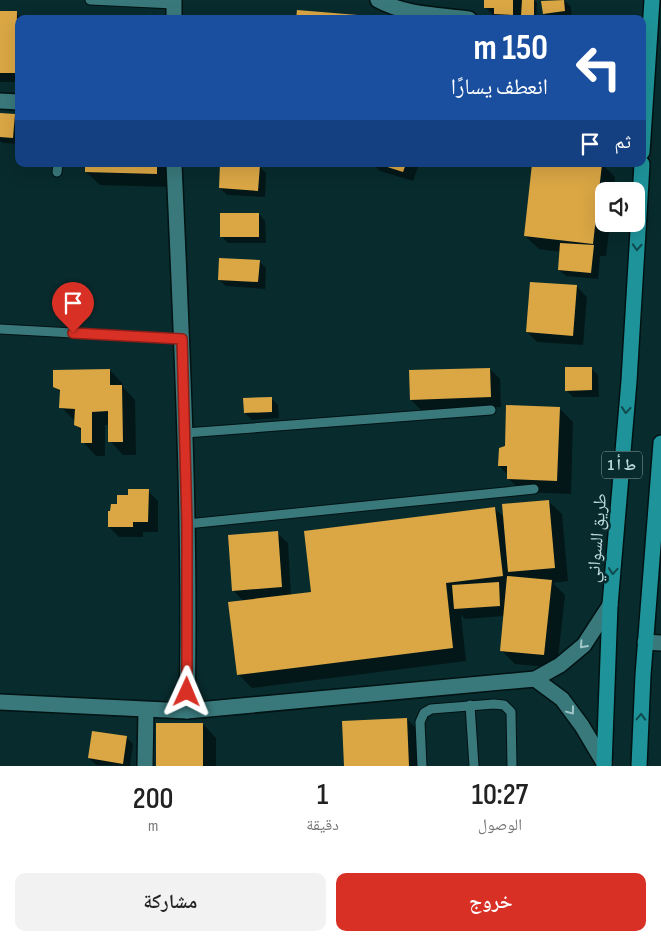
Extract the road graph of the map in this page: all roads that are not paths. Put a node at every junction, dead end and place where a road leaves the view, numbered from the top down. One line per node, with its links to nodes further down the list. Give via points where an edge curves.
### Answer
1 (90, 0): 4 (lane)
2 (378, 0): 5 (street, via 388,6)
3 (652, 0): 6 (highway)
4 (174, 8)
5 (436, 15)
6 (646, 40)
7 (0, 101): 8 (street)
8 (15, 102)
9 (174, 167): 12 (street)
10 (642, 167): 18 (highway, طريق السواني / ط أ 1, one-way to 18, via 629,381)
11 (0, 329): 12 (lane)
12 (182, 339): 14 (street)
13 (491, 410): 14 (lane)
14 (185, 433): 17 (street)
15 (661, 443): 19 (highway, ط أ 1)
16 (534, 489): 17 (lane)
17 (187, 524): 25 (street)
18 (610, 605): 21 (street, one-way to 21, via 584,645 560,665); 26 (highway, طريق السواني / ط أ 1)
19 (645, 642): 20 (street); 31 (highway, ط أ 1, one-way to 19)
20 (661, 644)
21 (535, 679): 25 (street); 26 (street, one-way to 26, via 562,699)
22 (0, 702): 24 (street)
23 (470, 705): 28 (lane, via 431,709 424,713 420,722); 29 (lane); 30 (lane, via 504,705 511,712)
24 (146, 710): 25 (street); 27 (street)
25 (187, 711)
26 (604, 764)
27 (145, 766)
28 (422, 766)
29 (474, 766)
30 (512, 766)
31 (639, 766)

